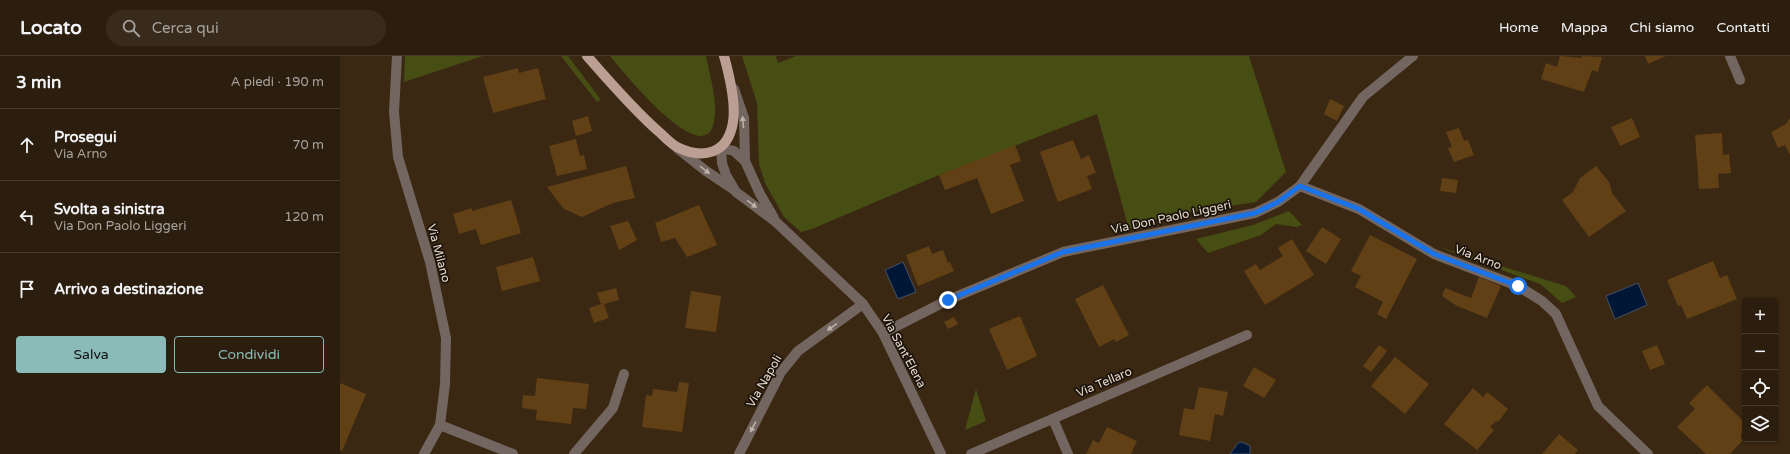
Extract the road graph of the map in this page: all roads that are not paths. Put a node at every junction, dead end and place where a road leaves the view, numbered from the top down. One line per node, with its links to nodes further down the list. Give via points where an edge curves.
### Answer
1 (397, 56): 19 (street, Via Milano, via 394,112 398,157 430,262 446,338 445,384)
2 (587, 56): 8 (main road, via 633,109)
3 (724, 56): 7 (main road)
4 (1413, 56): 11 (street, Via Don Paolo Liggeri, via 1363,97)
5 (1730, 56): 6 (street)
6 (1740, 80)
7 (731, 82): 9 (main road, via 733,121); 10 (street, one-way to 7, via 744,118)
8 (675, 146): 9 (main road, via 697,154 706,154); 12 (street, one-way to 12)
9 (721, 148): 10 (street, via 734,151); 12 (street, via 726,175)
10 (745, 160): 13 (street)
11 (1300, 186): 15 (street, Via Don Paolo Liggeri, via 1278,202 1255,213 1063,252 948,300); 27 (street, Via Arno, via 1359,209 1434,254 1518,286 1542,301 1556,314 1598,406)
12 (736, 192): 13 (street, one-way to 13)
13 (776, 222): 14 (street, Via Sant'Elena)
14 (863, 304): 15 (street, Via Sant'Elena); 23 (street, Via Napoli, one-way to 23, via 798,350 781,372)
15 (883, 333): 24 (street, Via Sant'Elena)
16 (1247, 335): 18 (street, Via Tellaro)
17 (624, 374): 22 (street, via 613,408)
18 (1053, 419): 25 (street, Via Tellaro); 26 (street)
19 (440, 425): 20 (street, Via Milano); 21 (street)
20 (424, 454)
21 (513, 454)
22 (574, 454)
23 (739, 454)
24 (941, 454)
25 (971, 454)
26 (1068, 454)
27 (1648, 454)

